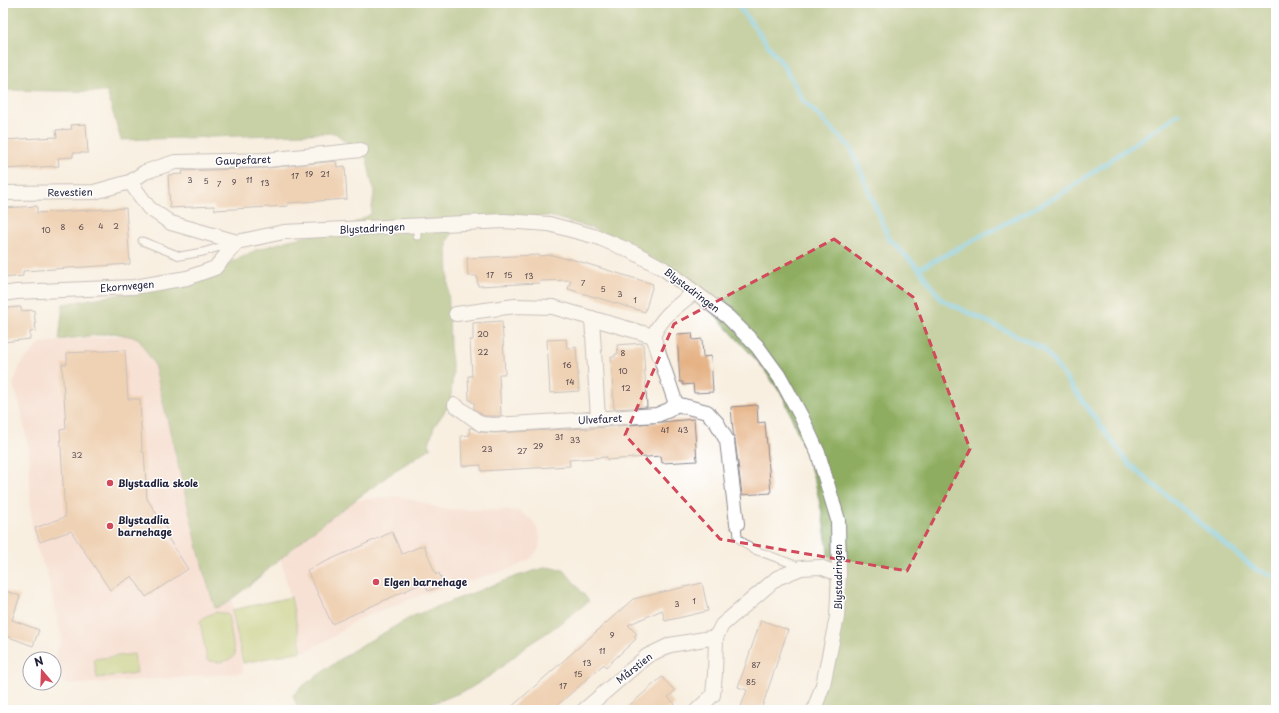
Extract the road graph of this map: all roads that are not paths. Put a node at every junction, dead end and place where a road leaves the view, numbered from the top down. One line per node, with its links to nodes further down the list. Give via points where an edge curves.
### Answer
1 (361, 150): 2 (street, Gaupefaret, via 267,160 175,162 145,172)
2 (130, 182): 3 (street, Revestien, via 94,192); 5 (street, via 149,208 172,222)
3 (3, 193)
4 (142, 241): 5 (lane, via 180,256)
5 (237, 242): 6 (street, Blystadringen, via 284,232 417,231 504,221 549,224 596,237 635,253 664,269); 7 (street, Ekornvegen, via 215,268 188,278 134,287)
6 (695, 292): 10 (street, via 672,309); 16 (street, Blystadringen, via 728,317 757,346 781,379 801,416 818,453 838,520)
7 (3, 294)
8 (456, 314): 9 (street, via 515,306 553,307)
9 (592, 318): 10 (street); 13 (street)
10 (653, 336): 11 (street)
11 (676, 404): 13 (street, Ulvefaret, via 657,415); 14 (street, via 707,412 727,441)
12 (455, 405): 13 (street, Ulvefaret, via 481,424)
13 (598, 419)
14 (737, 524): 15 (lane, via 738,538 752,549)
15 (801, 568): 16 (street, via 820,567); 17 (street, via 772,582 722,626)
16 (839, 574): 20 (street, Blystadringen, via 838,617 823,685)
17 (716, 637): 18 (street, Mårstien, via 670,645 647,656); 19 (street, via 713,695)
18 (584, 710)
19 (697, 710)
20 (814, 710)

